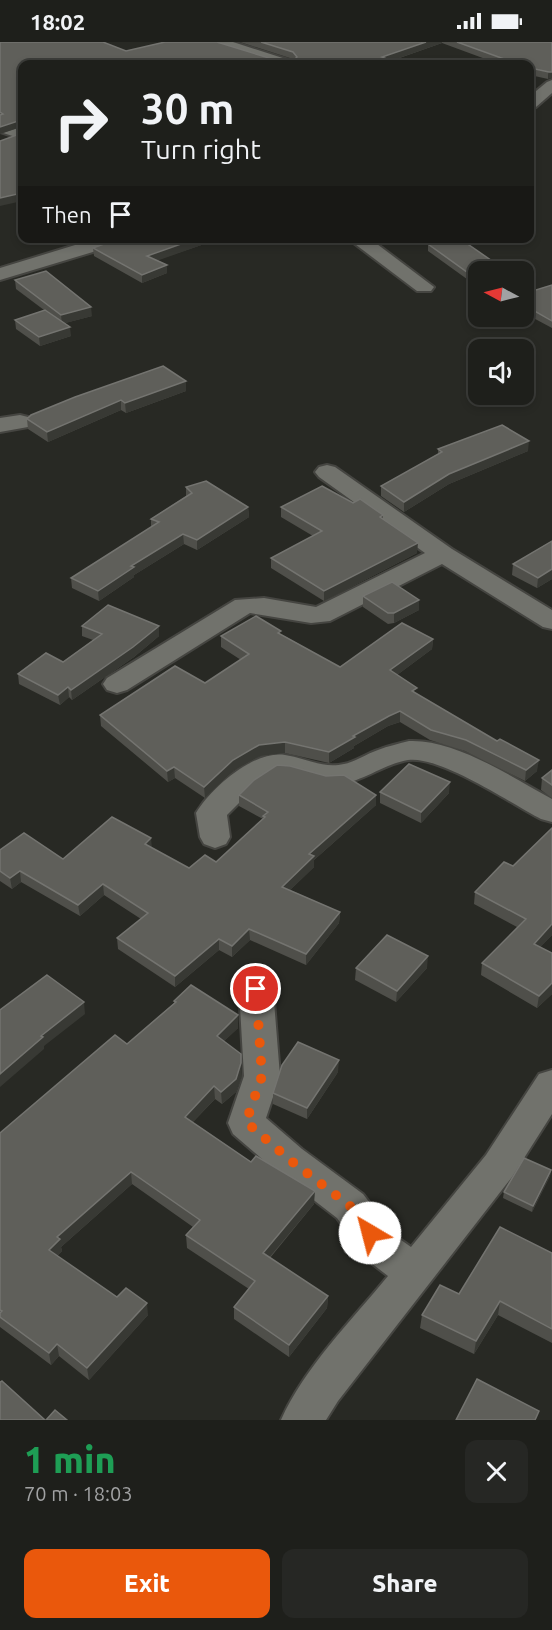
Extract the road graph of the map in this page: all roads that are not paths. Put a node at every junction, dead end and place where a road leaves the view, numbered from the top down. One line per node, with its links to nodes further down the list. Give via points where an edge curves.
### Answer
1 (218, 42): 2 (street)
2 (274, 60)
3 (552, 85): 4 (street)
4 (534, 101)
5 (0, 126): 6 (street)
6 (18, 134)
7 (18, 136): 8 (street)
8 (0, 141)
9 (101, 243): 12 (street)
10 (363, 243): 14 (street)
11 (0, 258): 12 (street)
12 (40, 261): 13 (street)
13 (0, 274)
14 (424, 287)
15 (327, 472): 16 (street)
16 (443, 554): 17 (street); 18 (street, via 321,615 306,616 261,604 244,606)
17 (552, 621)
18 (117, 684)
19 (552, 813): 20 (street, via 445,756 421,750 399,753 355,772 332,776 280,764 268,765 211,813)
20 (215, 837)
21 (256, 989): 23 (street, via 262,1076 246,1122 350,1206 380,1246)
22 (552, 1084): 23 (street, via 499,1166)
23 (413, 1272): 24 (street)
24 (302, 1420)

